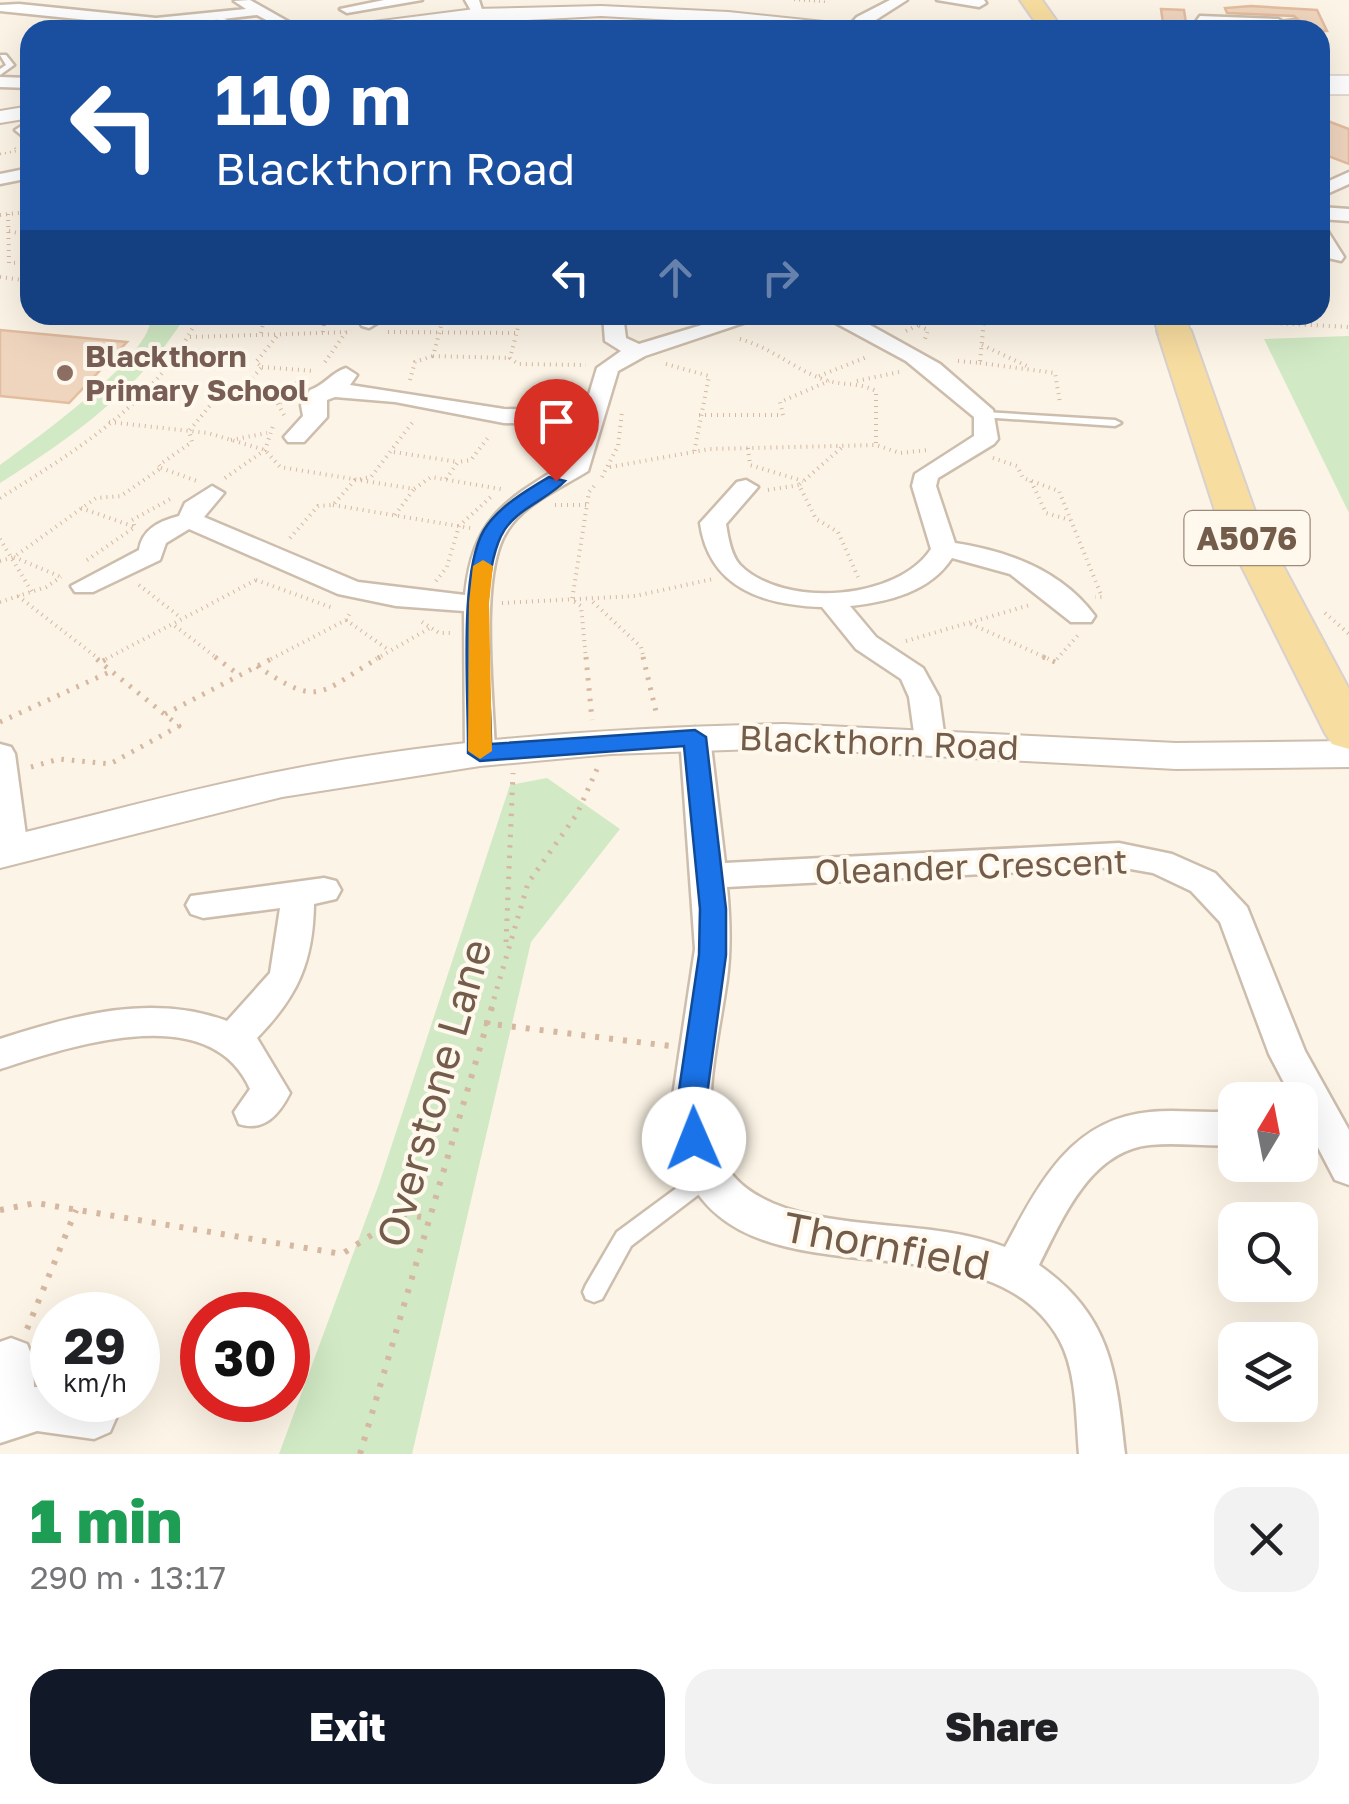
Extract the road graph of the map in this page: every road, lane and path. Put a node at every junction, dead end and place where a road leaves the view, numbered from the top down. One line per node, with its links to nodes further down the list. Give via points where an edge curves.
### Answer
1 (239, 0): 12 (street)
2 (328, 0): 11 (street)
3 (415, 0): 11 (street)
4 (794, 0): 7 (path)
5 (900, 0): 20 (street)
6 (944, 0): 8 (street)
7 (829, 2)
8 (979, 3)
9 (4, 6): 14 (street)
10 (475, 6): 18 (street); 19 (street, via 613,9)
11 (347, 9): 17 (street)
12 (256, 11): 13 (street); 16 (street)
13 (220, 19): 15 (street)
14 (114, 20)
15 (214, 20)
16 (275, 20)
17 (369, 20)
18 (424, 20)
19 (704, 20)
20 (862, 20)
21 (2, 57): 22 (lane, via 10,65)
22 (0, 73)
23 (20, 140): 24 (path, via 17,150)
24 (0, 154)
25 (20, 213): 26 (path)
26 (8, 214): 27 (path); 28 (path)
27 (0, 215)
28 (10, 231): 29 (path); 31 (path)
29 (20, 234)
30 (20, 240): 31 (path)
31 (11, 244): 34 (path)
32 (1330, 250): 33 (street)
33 (1334, 257)
34 (10, 259): 35 (path); 36 (path)
35 (0, 260)
36 (20, 262)
37 (194, 325): 77 (path, via 177,355)
38 (263, 325): 52 (path)
39 (324, 325): 50 (path)
40 (441, 325): 57 (path)
41 (519, 325): 58 (path)
42 (615, 325): 56 (street, via 616,341)
43 (732, 325): 49 (street)
44 (853, 325): 54 (street)
45 (918, 325): 54 (path)
46 (1184, 325): 140 (main road, A5076, via 1236,517)
47 (1283, 325): 48 (path)
48 (1349, 327)
49 (725, 328): 56 (street); 63 (path)
50 (323, 332)
51 (346, 332): 64 (path)
52 (262, 333)
53 (278, 335): 60 (path, via 256,362)
54 (888, 341): 63 (path, via 870,350 876,354); 72 (street, via 951,379)
55 (982, 346): 62 (path)
56 (656, 353): 61 (street); 73 (path, via 709,376)
57 (432, 356): 58 (path); 66 (path, via 415,362 410,381)
58 (510, 358): 61 (path, via 518,364)
59 (980, 363): 62 (path)
60 (262, 368): 64 (path); 67 (path, via 245,386)
61 (608, 368): 75 (street)
62 (1038, 370): 76 (path, via 1055,373)
63 (819, 376): 65 (path)
64 (327, 378): 66 (street); 69 (path, via 286,388); 71 (street)
65 (829, 381): 73 (path, via 780,402 782,415); 83 (path, via 857,381 876,391)
66 (395, 395): 70 (street)
67 (218, 396): 69 (path); 79 (path)
68 (624, 398): 118 (path, via 618,446 589,492)
69 (276, 402): 71 (path); 80 (path, via 284,414)
70 (429, 402): 74 (street); 87 (path)
71 (312, 405): 81 (street, via 315,417)
72 (985, 414): 76 (lane); 108 (street, via 986,439 928,474 924,486)
73 (699, 415): 88 (path, via 691,432)
74 (504, 416): 75 (street); 89 (path, via 471,460)
75 (592, 418): 98 (street, via 579,466)
76 (1062, 420): 78 (lane)
77 (110, 422): 79 (path); 99 (path)
78 (1114, 423)
79 (189, 431): 82 (path); 101 (path, via 192,442 148,478 121,496 96,498)
80 (267, 432): 82 (path); 86 (path, via 274,434)
81 (296, 436)
82 (229, 440): 86 (path)
83 (876, 445)
84 (843, 446): 93 (path)
85 (748, 448): 93 (path, via 750,465)
86 (264, 450): 91 (path, via 280,467); 97 (path)
87 (394, 452): 89 (path); 91 (path, via 372,477)
88 (694, 453)
89 (458, 462): 90 (path)
90 (446, 479): 95 (path, via 423,478); 96 (path)
91 (355, 480): 95 (path); 100 (path)
92 (1031, 481): 103 (path, via 1046,513)
93 (804, 482): 116 (path, via 799,485 816,520 838,532 854,573)
94 (746, 488): 113 (street, via 713,524)
95 (414, 489): 102 (path)
96 (500, 489): 98 (path); 104 (path)
97 (200, 494): 105 (street, via 168,527); 105 (path, via 166,498 132,520); 110 (street, via 219,528)
98 (533, 496): 106 (street)
99 (0, 498)
100 (333, 504): 102 (path); 110 (path, via 318,506)
101 (81, 508): 105 (path); 109 (path)
102 (395, 515): 104 (path)
103 (1070, 520)
104 (459, 526): 106 (path); 127 (path)
105 (147, 532): 112 (street, via 152,554); 114 (path)
106 (492, 532): 122 (street)
107 (0, 539): 109 (path)
108 (944, 548): 116 (street, via 928,572); 125 (street, via 1037,574)
109 (14, 556): 111 (path); 114 (path); 115 (path)
110 (274, 558): 126 (path, via 256,580); 127 (street)
111 (0, 561)
112 (119, 570): 114 (street); 126 (path)
113 (731, 572): 119 (street, via 772,595); 121 (path, via 676,592)
114 (72, 582): 115 (path)
115 (32, 592): 117 (path)
116 (873, 593): 119 (street)
117 (18, 596): 120 (path); 133 (path)
118 (572, 600): 121 (path); 122 (path); 138 (path, via 581,606)
119 (830, 600): 142 (street, via 866,643 914,674)
120 (0, 602)
121 (593, 602): 141 (path, via 641,646)
122 (479, 603): 127 (street); 143 (street)
123 (1318, 606): 131 (path)
124 (350, 613): 128 (path)
125 (1081, 616): 129 (path, via 1078,635 1055,662)
126 (180, 617): 130 (path)
127 (425, 617): 132 (path)
128 (346, 620): 132 (path); 134 (path)
129 (968, 623)
130 (175, 626): 133 (path); 136 (path)
131 (1349, 634)
132 (390, 651): 134 (path, via 316,694 297,693)
133 (103, 660): 135 (path)
134 (257, 666): 136 (path)
135 (114, 670): 137 (path); 139 (path)
136 (240, 675): 137 (path)
137 (164, 714): 145 (path, via 179,726 110,764)
138 (592, 720)
139 (0, 722)
140 (1349, 732)
141 (678, 738): 142 (street, Blackthorn Road); 143 (street, Blackthorn Road); 148 (street, Thornfield)
142 (930, 740): 144 (street, Blackthorn Road, via 1176,756)
143 (497, 751): 147 (street, Blackthorn Road, via 282,784); 150 (path)
144 (1349, 754)
145 (2, 764): 147 (street)
146 (598, 766): 150 (path, Overstone Lane, via 591,797 528,883)
147 (6, 852)
148 (706, 876): 153 (street, Thornfield, via 712,955); 155 (street, Oleander Crescent, via 1059,856 1160,862 1203,882 1236,916)
149 (203, 905): 152 (street, via 310,892 291,973)
150 (505, 951): 151 (path, Overstone Lane)
151 (484, 1023): 153 (path); 163 (path, Overstone Lane)
152 (232, 1039): 154 (street, via 198,1026 157,1022 96,1028); 156 (street, via 259,1066)
153 (698, 1049): 160 (street, Thornfield, via 690,1117)
154 (0, 1054)
155 (1298, 1082)
156 (274, 1099)
157 (1318, 1129): 159 (street, Oleander Crescent)
158 (1218, 1130): 164 (street, via 1148,1127 1112,1136 1088,1151)
159 (1349, 1168)
160 (708, 1176): 164 (street, Thornfield, via 753,1218 796,1232 976,1255); 165 (lane, via 624,1240)
161 (0, 1210): 162 (path, via 36,1203)
162 (76, 1210): 163 (path, via 342,1254 404,1214); 166 (path, via 23,1344 10,1350)
163 (428, 1218): 168 (path, Overstone Lane)
164 (1014, 1270): 169 (street, Thornfield, via 1052,1299 1080,1333)
165 (594, 1292)
166 (11, 1359): 167 (street)
167 (6, 1418)
168 (360, 1454)
169 (1102, 1454)

